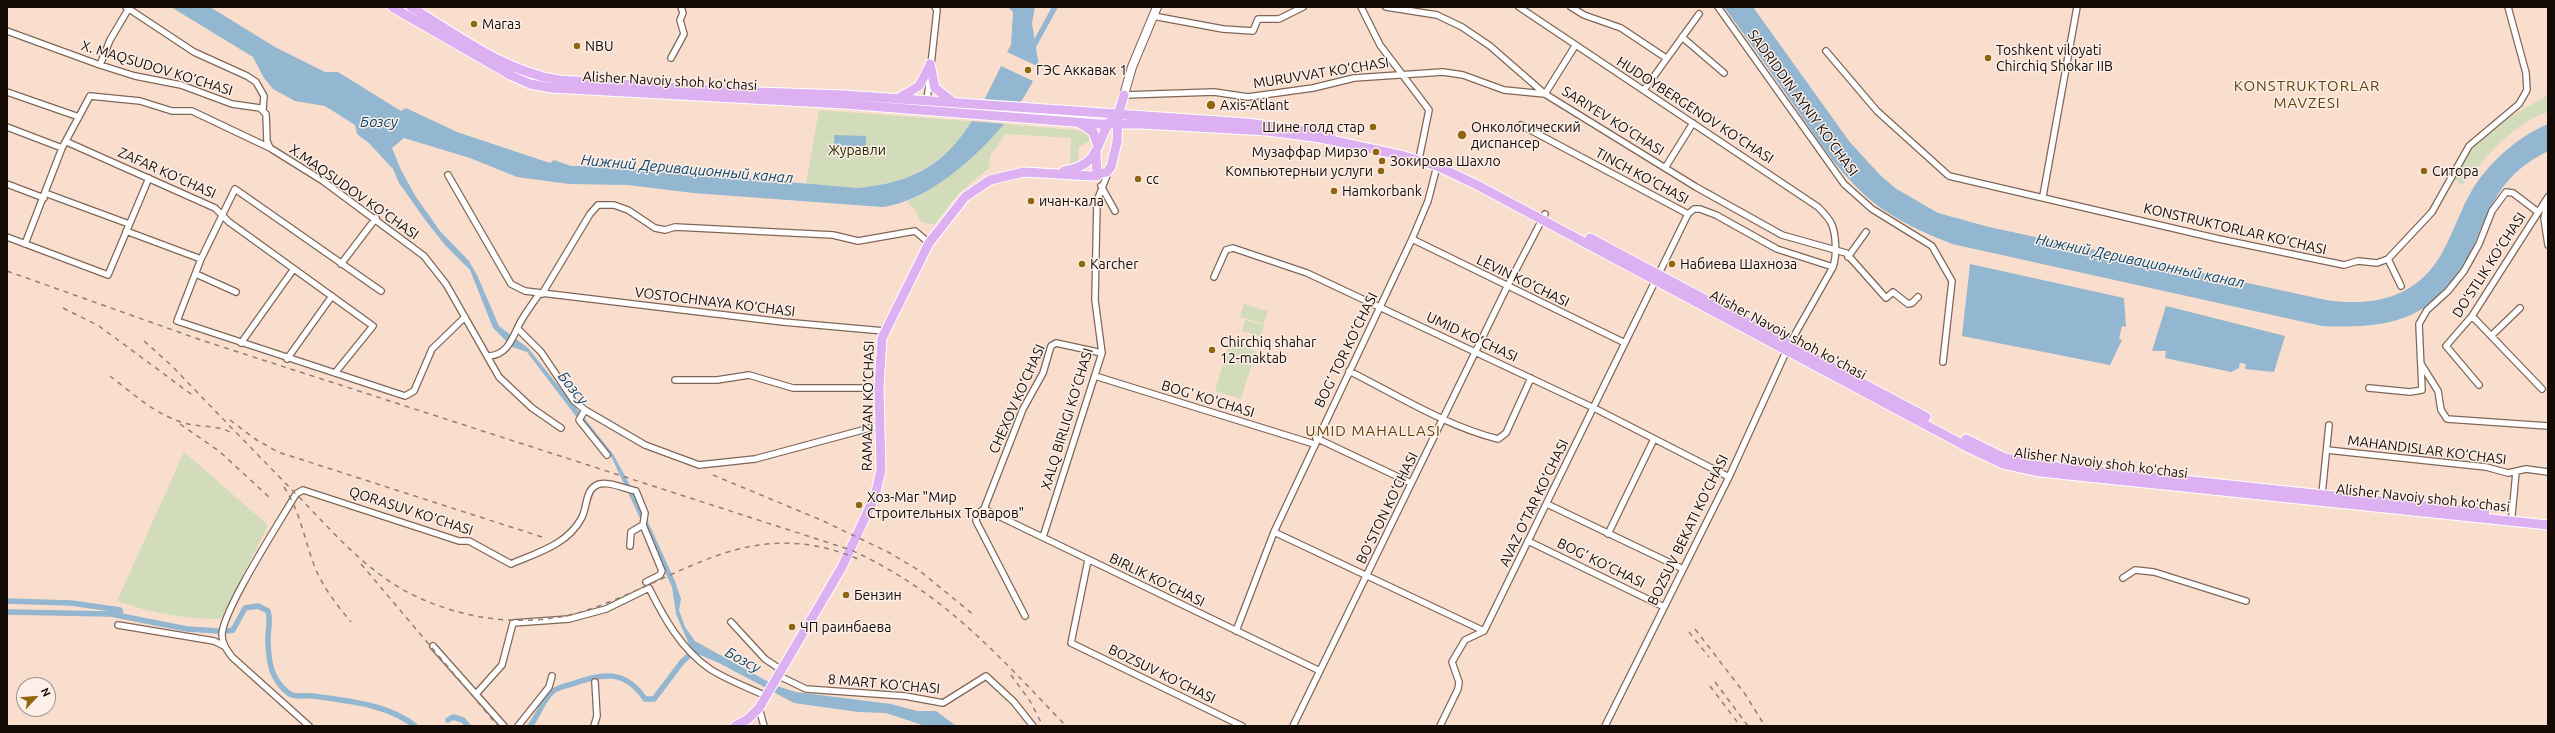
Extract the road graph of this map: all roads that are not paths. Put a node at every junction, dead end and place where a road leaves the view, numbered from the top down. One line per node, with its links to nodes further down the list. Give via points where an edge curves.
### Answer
1 (392, 7): 37 (main road, Alisher Navoiy shoh koʻchasi, via 498,68 540,86)
2 (411, 7): 33 (main road, Alisher Navoiy shoh koʻchasi, via 503,61 551,79 619,85)
3 (681, 7): 23 (street, via 683,14 680,20 684,34)
4 (1157, 7): 18 (main road)
5 (1303, 7): 18 (street, via 1279,19 1258,19 1253,31 1223,29)
6 (1361, 7): 28 (street, via 1372,31)
7 (1386, 7): 31 (street, SARIYEV KO‘CHASI, via 1436,15 1462,27 1490,46)
8 (1519, 7): 16 (street, HUDOYBERGENOV KO‘CHASI)
9 (1532, 7): 16 (street)
10 (1571, 7): 24 (street, via 1584,15 1622,28)
11 (1718, 7): 111 (street, SADRIDDIN AYNIY KO‘CHASI, via 1844,184 1872,209 1932,246 1952,281)
12 (2077, 7): 64 (street)
13 (2508, 7): 83 (street, via 2526,73 2527,90 2519,104 2469,146 2432,212)
14 (128, 8): 26 (street, via 110,40); 36 (street, via 194,52 234,68 252,79 264,96)
15 (937, 8): 25 (street)
16 (1529, 14): 21 (street, HUDOYBERGENOV KO‘CHASI)
17 (1699, 14): 20 (street)
18 (1153, 16): 32 (main road)
19 (7, 30): 26 (street, X. MAQSUDOV KO‘CHASI)
20 (1682, 37): 24 (street); 27 (street)
21 (1575, 46): 29 (street, HUDOYBERGENOV KO‘CHASI); 31 (street)
22 (1826, 51): 64 (street, KONSTRUKTORLAR KO‘CHASI, via 1877,111 1949,176)
23 (671, 58)
24 (1666, 58): 29 (street)
25 (930, 64): 33 (main road, via 919,86); 34 (street); 35 (main road, via 932,81 938,92 950,101)
26 (100, 66): 36 (street, X. MAQSUDOV KO‘CHASI, via 181,85 232,104)
27 (1724, 73)
28 (1402, 74): 31 (street, MURUVVAT KO‘CHASI, via 1443,72 1463,75 1504,90); 32 (street, MURUVVAT KO‘CHASI, via 1354,78 1313,88 1248,97 1214,92); 53 (street, via 1429,110)
29 (1644, 90): 43 (street, HUDOYBERGENOV KO‘CHASI)
30 (7, 92): 39 (street)
31 (1545, 94): 56 (street, SARIYEV KO‘CHASI)
32 (1124, 95): 38 (main road, via 1114,108); 40 (main road); 41 (main road, via 1128,109)
33 (896, 99): 34 (main road, Alisher Navoiy shoh koʻchasi)
34 (927, 102): 35 (main road, Alisher Navoiy shoh koʻchasi); 37 (main road)
35 (964, 104): 38 (main road, Alisher Navoiy shoh koʻchasi)
36 (263, 109): 52 (street, via 266,114)
37 (926, 111): 42 (main road, Alisher Navoiy shoh koʻchasi)
38 (1099, 114): 40 (main road, Alisher Navoiy shoh koʻchasi); 44 (main road)
39 (79, 117): 48 (street); 52 (street, X.MAQSUDOV KO‘CHASI, via 90,96 140,100 172,111 192,111)
40 (1118, 120): 41 (main road, Alisher Navoiy shoh koʻchasi); 45 (main road); 49 (main road)
41 (1142, 120): 49 (main road, via 1128,129); 53 (main road, Alisher Navoiy shoh koʻchasi, via 1289,127 1355,138); 54 (main road, Alisher Navoiy shoh koʻchasi, via 1304,136 1390,152)
42 (1078, 122): 44 (main road); 50 (main road, via 1093,132)
43 (1693, 123): 56 (street); 80 (street, HUDOYBERGENOV KO‘CHASI, via 1818,207 1832,224)
44 (1098, 124): 45 (main road)
45 (1108, 124): 50 (main road)
46 (1521, 124): 69 (street, TINCH KO‘CHASI)
47 (7, 128): 51 (street)
48 (67, 142): 51 (street); 60 (street, ZAFAR KO‘CHASI)
49 (1117, 142): 50 (main road, via 1115,134 1106,133); 55 (main road)
50 (1098, 146): 57 (main road, via 1080,167); 59 (main road)
51 (62, 148): 63 (street)
52 (270, 148): 71 (street, X.MAQSUDOV KO‘CHASI)
53 (1420, 154): 70 (main road, Alisher Navoiy shoh koʻchasi, via 1479,179)
54 (1437, 166): 70 (main road, Alisher Navoiy shoh koʻchasi); 76 (street, BOG‘ TOR KO‘CHASI, via 1428,201)
55 (1111, 167): 59 (main road); 62 (street, XALQ BIRLIGI KO‘CHASI)
56 (1665, 168): 80 (street, SARIYEV KO‘CHASI, via 1782,234)
57 (1051, 173): 59 (main road, RAMAZAN KO‘CHASI); 77 (main road, RAMAZAN KO‘CHASI, via 1014,173 980,185 961,201)
58 (448, 174): 94 (street, VOSTOCHNAYA KO‘CHASI, via 511,284 525,291)
59 (1097, 176): 62 (street)
60 (149, 178): 68 (street, ZAFAR KO‘CHASI); 72 (street)
61 (7, 184): 63 (street)
62 (1102, 186): 66 (street, XALQ BIRLIGI KO‘CHASI); 66 (street, via 1115,211 1103,198)
63 (44, 195): 72 (street); 78 (street)
64 (2043, 196): 83 (street, KONSTRUKTORLAR KO‘CHASI, via 2219,239 2344,265 2358,260 2377,263)
65 (2548, 197): 67 (street, DO‘STLIK KO‘CHASI); 79 (street, via 2544,218)
66 (1097, 201): 108 (street, XALQ BIRLIGI KO‘CHASI, via 1095,300)
67 (2538, 212): 99 (street, DO‘STLIK KO‘CHASI); 112 (street, DO‘STLIK KO‘CHASI, via 2513,193 2506,192 2502,195 2464,271 2445,294 2427,310 2419,324)
68 (222, 213): 82 (street); 84 (street, ZAFAR KO‘CHASI, via 235,189); 86 (street, via 229,222)
69 (1688, 214): 85 (street, TINCH KO‘CHASI, via 1694,209 1700,209 1716,215 1777,249); 89 (street, TINCH KO‘CHASI)
70 (1543, 217): 89 (main road, Alisher Navoiy shoh koʻchasi); 91 (street, BO‘STON KO‘CHASI)
71 (376, 218): 84 (street); 100 (street, X.MAQSUDOV KO‘CHASI, via 424,256 446,284)
72 (130, 224): 73 (street)
73 (126, 231): 78 (street, via 108,275); 82 (street)
74 (1866, 232): 81 (street)
75 (7, 237): 78 (street)
76 (1412, 239): 91 (street, LEVIN KO‘CHASI); 97 (street, BOG‘ TOR KO‘CHASI)
77 (929, 243): 94 (street, via 915,231 858,241 833,235 767,230 676,227 663,230 651,226 628,210 598,205); 101 (main road, RAMAZAN KO‘CHASI)
78 (25, 244)
79 (2548, 245)
80 (1834, 249): 81 (street, SARIYEV KO‘CHASI, via 1842,251); 85 (street, via 1836,259)
81 (1848, 257): 96 (street, SARIYEV KO‘CHASI, via 1886,298 1893,292 1908,304)
82 (201, 259): 87 (street)
83 (2388, 259): 90 (street)
84 (341, 264): 92 (street, ZAFAR KO‘CHASI)
85 (1833, 267): 106 (street)
86 (293, 270): 95 (street); 104 (street)
87 (196, 274): 93 (street); 104 (street, via 177,321)
88 (1214, 277): 97 (street, UMID KO‘CHASI, via 1220,258 1226,250 1233,248 1307,273)
89 (1656, 277): 105 (street, AVAZ O‘TAR KO‘CHASI); 106 (main road, Alisher Navoiy shoh koʻchasi)
90 (2401, 286)
91 (1506, 287): 105 (street, LEVIN KO‘CHASI); 107 (street, BO‘STON KO‘CHASI)
92 (381, 291)
93 (236, 292)
94 (541, 294): 101 (street, VOSTOCHNAYA KO‘CHASI); 102 (street)
95 (332, 296): 110 (street); 114 (street, via 373,326)
96 (1918, 297)
97 (1379, 308): 107 (street, UMID KO‘CHASI); 113 (street, BOG‘ TOR KO‘CHASI)
98 (2520, 308): 103 (street)
99 (2472, 316): 103 (street); 118 (street, DO‘STLIK KO‘CHASI, via 2446,346)
100 (465, 317): 109 (street, X.MAQSUDOV KO‘CHASI); 114 (street, via 432,349 414,391 405,396)
101 (884, 331): 119 (main road, RAMAZAN KO‘CHASI)
102 (517, 332): 109 (street, via 502,353); 123 (street, via 541,352 574,401)
103 (2491, 336): 121 (street)
104 (241, 343): 110 (street)
105 (1625, 343): 122 (street, AVAZ O‘TAR KO‘CHASI)
106 (1788, 346): 136 (street, BOZSUV BEKATI KO‘CHASI); 138 (main road, Alisher Navoiy shoh koʻchasi, via 2012,460 2035,465); 144 (main road, Alisher Navoiy shoh koʻchasi, via 1986,456 2021,469)
107 (1476, 352): 116 (street, UMID KO‘CHASI); 124 (street, BO‘STON KO‘CHASI)
108 (1102, 353): 115 (street, XALQ BIRLIGI KO‘CHASI); 140 (street, CHEXOV KO‘CHASI, via 1056,343 1051,346 1043,373 1020,415)
109 (489, 356): 128 (street, via 499,377 532,408)
110 (287, 359): 114 (street)
111 (1943, 362)
112 (2420, 363): 120 (street, DO‘STLIK KO‘CHASI, via 2422,390 2410,392); 127 (street, via 2438,391 2441,410 2447,419)
113 (1349, 372): 124 (street); 129 (street, BOG‘ TOR KO‘CHASI)
114 (335, 374)
115 (1095, 376): 131 (street, BOG' KO'CHASI); 147 (street, XALQ BIRLIGI KO‘CHASI)
116 (1531, 378): 122 (street, UMID KO‘CHASI); 124 (street, via 1503,438 1481,434)
117 (675, 380): 119 (street, via 717,380 749,375 793,388)
118 (2479, 385)
119 (879, 388): 125 (main road, RAMAZAN KO‘CHASI)
120 (2369, 388)
121 (2542, 389)
122 (1594, 408): 130 (street, UMID KO‘CHASI); 139 (street, AVAZ O‘TAR KO‘CHASI)
123 (585, 410): 125 (street, via 648,446 706,466 755,459); 133 (street, via 579,420)
124 (1444, 418): 137 (street, BO‘STON KO‘CHASI)
125 (881, 425): 165 (main road, RAMAZAN KO‘CHASI, via 881,470 875,496 842,568)
126 (2329, 425): 132 (street)
127 (2548, 426)
128 (561, 428)
129 (1316, 438): 131 (street, BOG‘ TOR KO‘CHASI); 137 (street)
130 (1654, 439): 136 (street, UMID KO‘CHASI); 146 (street)
131 (1314, 444): 145 (street, BOG‘ TOR KO‘CHASI)
132 (2327, 450): 134 (street, MAHANDISLAR KO‘CHASI); 138 (street)
133 (607, 455)
134 (2516, 472): 135 (street, MAHANDISLAR KO‘CHASI); 141 (street)
135 (2548, 472)
136 (1729, 477): 151 (street, BOZSUV BEKATI KO‘CHASI)
137 (1411, 484): 152 (street, BO‘STON KO‘CHASI)
138 (2322, 494): 141 (main road, Alisher Navoiy shoh koʻchasi)
139 (1547, 504): 146 (street); 148 (street, AVAZ O‘TAR KO‘CHASI)
140 (984, 510): 147 (street, BIRLIK KO‘CHASI); 157 (street, CHEXOV KO‘CHASI, via 977,514 976,521)
141 (2512, 515): 142 (main road, Alisher Navoiy shoh koʻchasi)
142 (2548, 519)
143 (643, 525): 149 (street, via 631,532); 154 (street, via 662,571 660,576); 162 (street, QORASUV KO‘CHASI, via 645,513 636,491 605,483 594,486 581,519 560,544 511,564 469,541 459,541 302,490 296,494 247,579 224,626)
144 (2548, 525)
145 (1274, 532): 152 (street); 160 (street, BOG‘ TOR KO‘CHASI)
146 (1608, 534): 151 (street)
147 (1043, 537): 150 (street, BIRLIK KO‘CHASI)
148 (1528, 541): 156 (street, BOG‘ KO‘CHASI); 161 (street, AVAZ O‘TAR KO‘CHASI)
149 (630, 546)
150 (1088, 560): 160 (street, BIRLIK KO‘CHASI); 178 (street, BOZSUV KO‘CHASI, via 1071,644)
151 (1683, 569): 156 (street, BOZSUV BEKATI KO‘CHASI)
152 (1368, 575): 161 (street); 164 (street, BO‘STON KO‘CHASI)
153 (2123, 578): 155 (street, via 2135,570 2154,572)
154 (646, 582)
155 (2246, 601)
156 (1664, 607): 181 (street, BOZSUV BEKATI KO‘CHASI)
157 (1025, 616)
158 (731, 622): 165 (street, 8 MART KO‘CHASI)
159 (118, 625): 162 (street, via 214,641)
160 (1236, 631): 164 (street, BIRLIK KO‘CHASI)
161 (1484, 631): 180 (street, via 1464,640 1452,662 1459,682 1458,689)
162 (224, 646): 171 (street, via 254,679)
163 (433, 646): 168 (street)
164 (1320, 671): 179 (street, BO‘STON KO‘CHASI)
165 (779, 672): 169 (main road, RAMAZAN KO‘CHASI); 177 (street, 8 MART KO‘CHASI, via 806,690 905,696 943,703 986,676 1014,702)
166 (552, 676): 173 (street, via 549,687)
167 (595, 682): 174 (street, via 597,716)
168 (476, 694): 169 (street, via 502,665 513,623 569,619 606,609 649,588 667,622 696,658 711,669); 172 (street)
169 (766, 696): 170 (main road, RAMAZAN KO‘CHASI)
170 (759, 708): 175 (main road, RAMAZAN KO‘CHASI, via 748,719); 176 (street)
171 (309, 726)
172 (504, 726)
173 (518, 726)
174 (594, 726)
175 (735, 726)
176 (764, 726)
177 (1033, 726)
178 (1242, 726)
179 (1293, 726)
180 (1440, 726)
181 (1604, 726)

